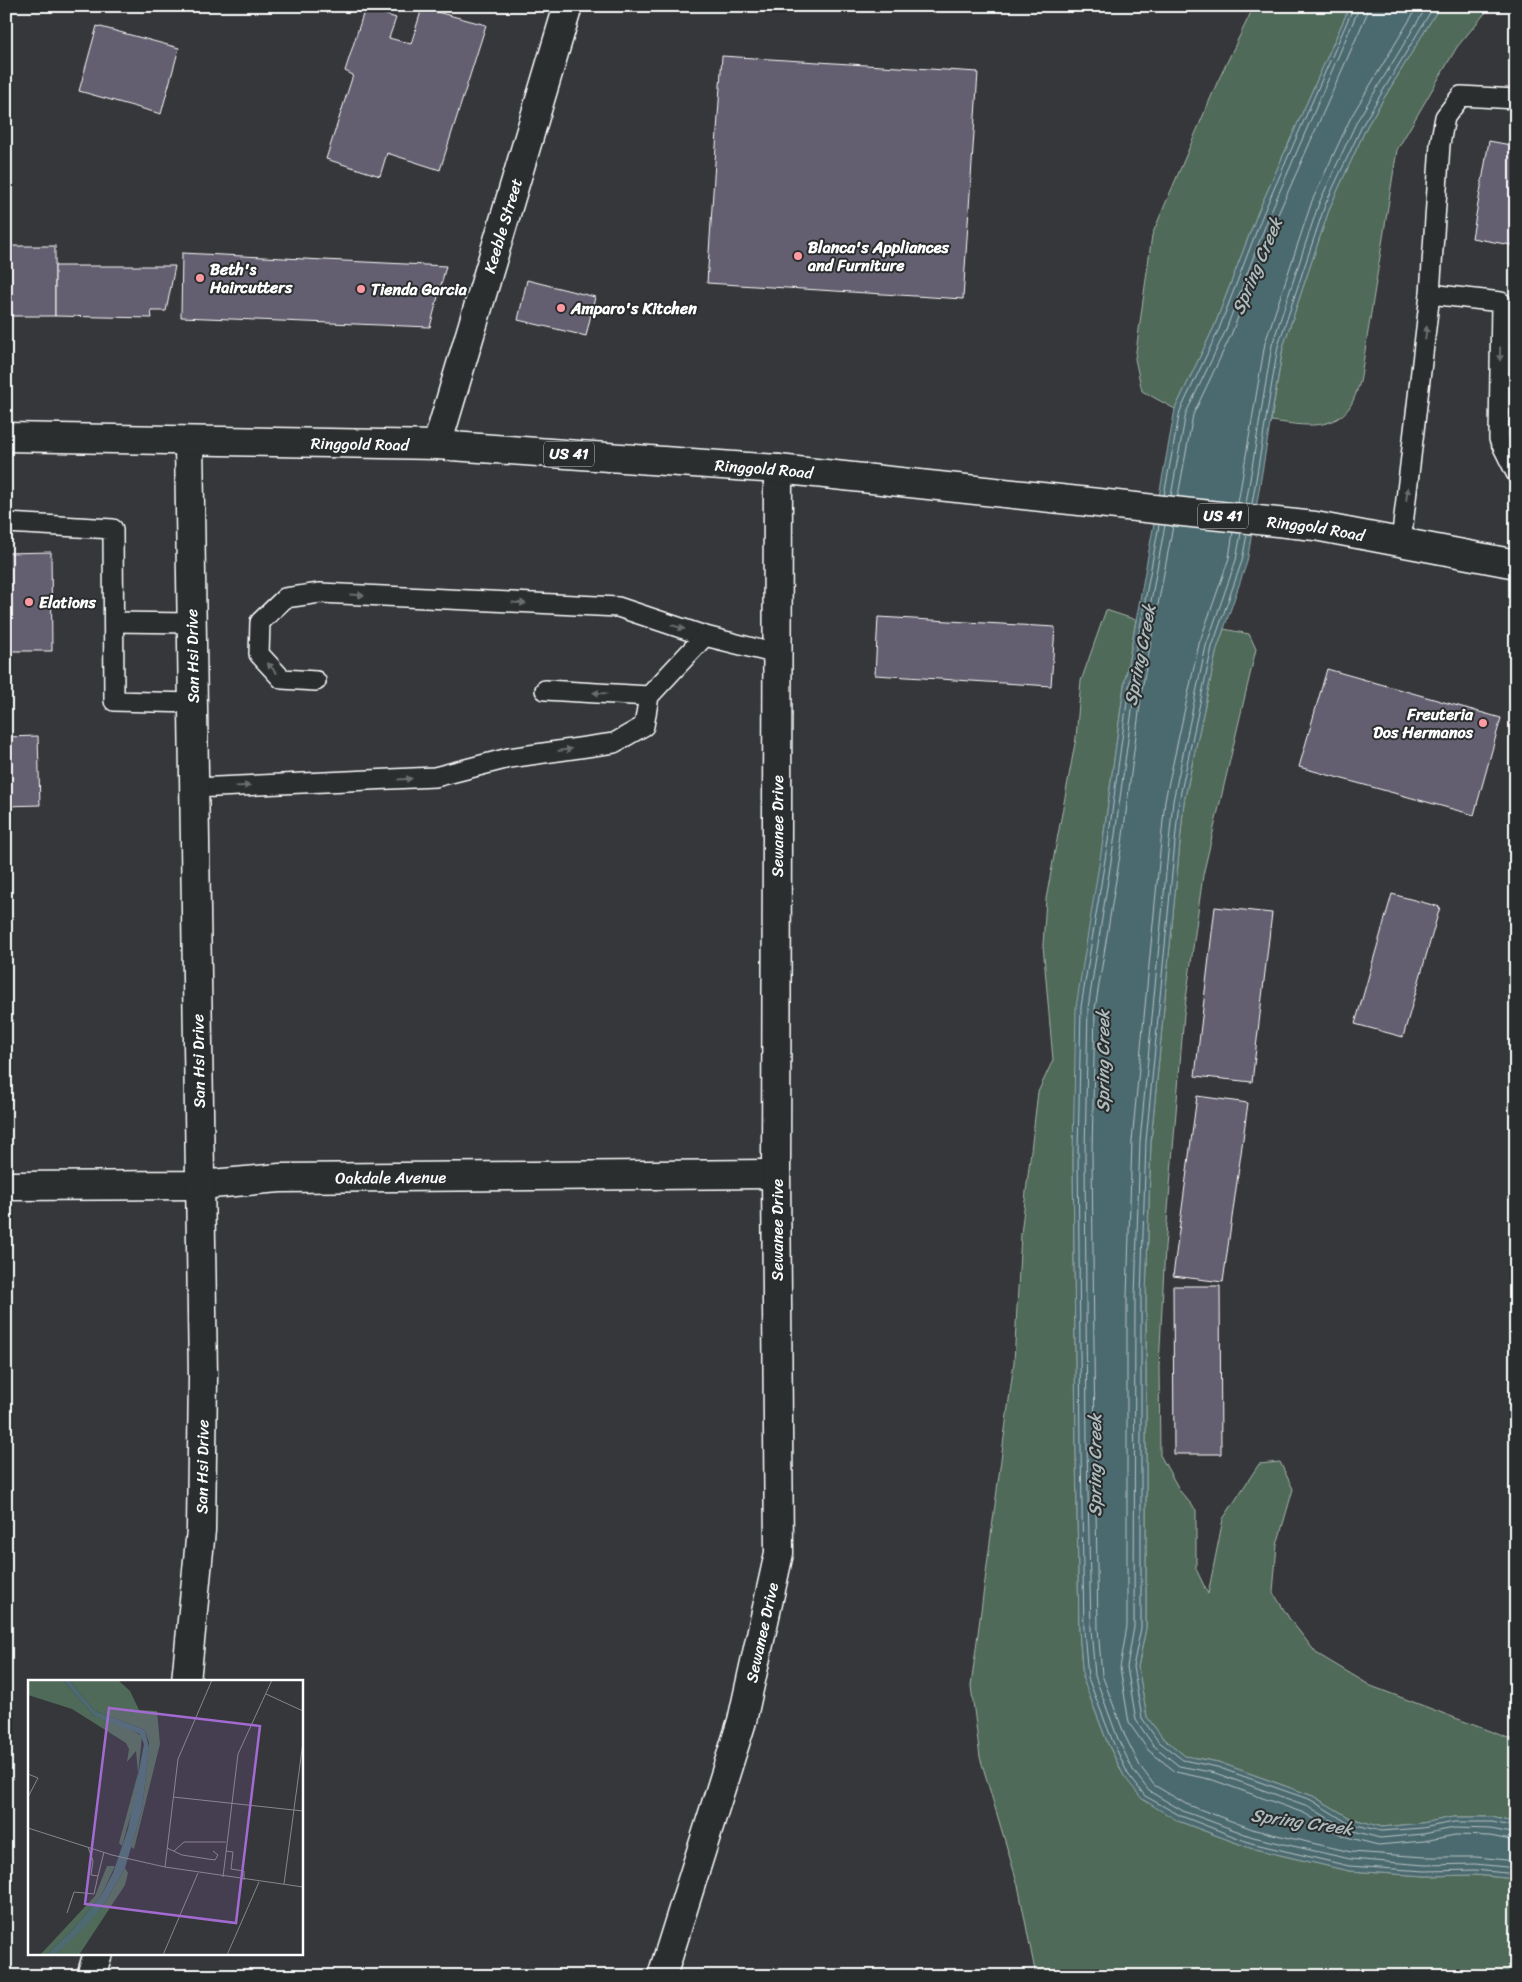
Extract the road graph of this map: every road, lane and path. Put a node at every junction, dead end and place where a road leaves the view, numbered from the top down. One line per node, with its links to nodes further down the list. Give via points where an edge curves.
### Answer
1 (568, 6): 6 (street, Keeble Street)
2 (1516, 98): 3 (lane, via 1461,96 1445,117 1440,144)
3 (1430, 294): 8 (lane, one-way to 8, via 1501,302 1500,439); 10 (lane, one-way to 3)
4 (6, 437): 5 (street, Ringgold Road / US 41)
5 (188, 441): 6 (street, Ringgold Road / US 41); 13 (street, San Hsi Drive)
6 (437, 445): 7 (street, Ringgold Road / US 41)
7 (778, 469): 10 (street, Ringgold Road / US 41, via 1315,526); 15 (street, Sewanee Drive)
8 (1516, 473)
9 (6, 523): 12 (lane, via 113,529)
10 (1401, 542): 11 (street, Ringgold Road / US 41)
11 (1516, 564)
12 (114, 622): 13 (lane); 19 (lane, via 114,701)
13 (191, 623): 19 (street, San Hsi Drive)
14 (705, 636): 15 (lane); 16 (lane, one-way to 14, via 282,679 259,654 260,622 285,598 320,593 618,607); 18 (lane)
15 (777, 654): 21 (street, Sewanee Drive)
16 (316, 680)
17 (545, 690): 18 (lane, one-way to 17)
18 (649, 696): 20 (lane, one-way to 18, via 436,777 509,758 614,743 644,726)
19 (193, 703): 20 (street, San Hsi Drive)
20 (194, 788): 22 (street, San Hsi Drive)
21 (776, 1174): 22 (street, Oakdale Avenue, via 280,1178); 27 (street, Sewanee Drive, via 779,1554 742,1721)
22 (200, 1185): 23 (street, Oakdale Avenue); 24 (street, San Hsi Drive, via 201,1530)
23 (6, 1186)
24 (186, 1680)
25 (98, 1954): 26 (street)
26 (91, 1976)
27 (662, 1976)

